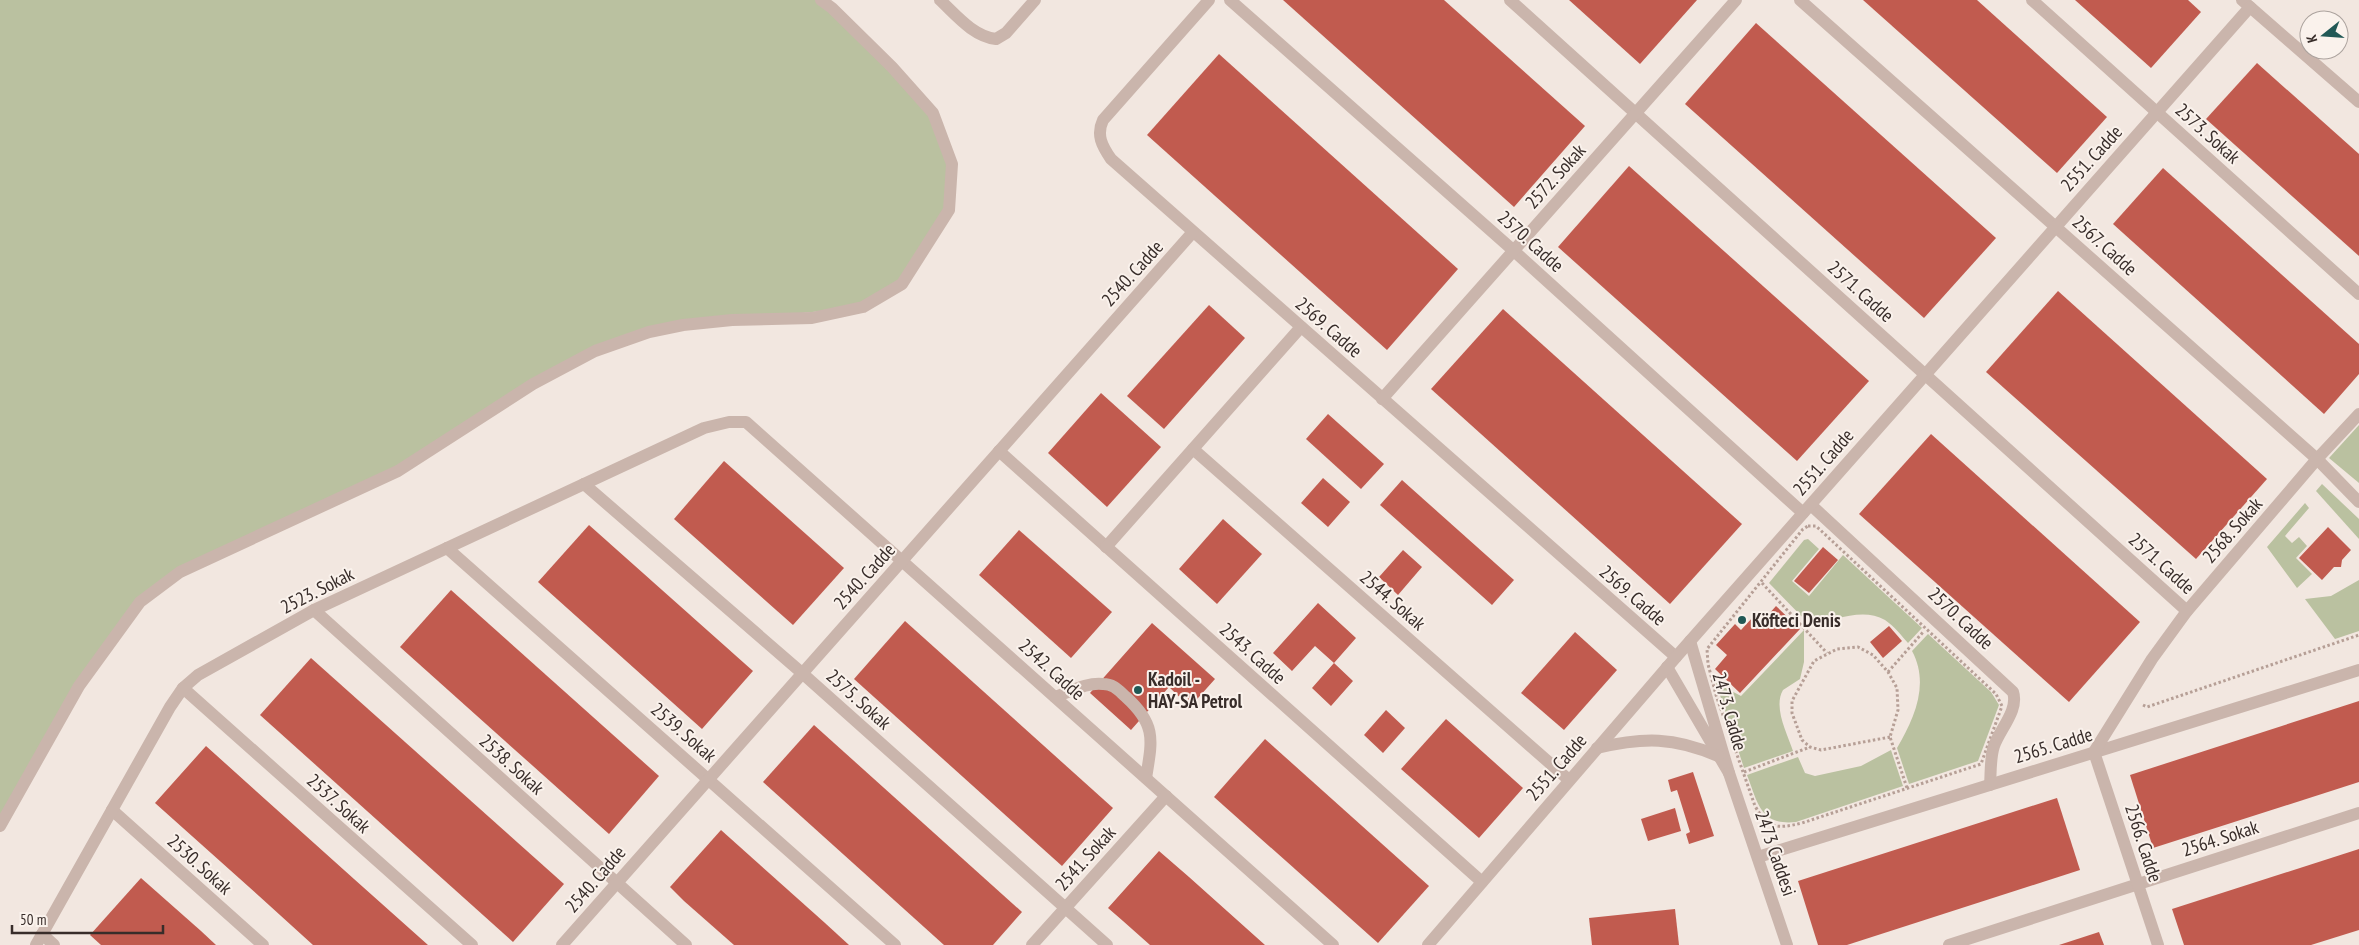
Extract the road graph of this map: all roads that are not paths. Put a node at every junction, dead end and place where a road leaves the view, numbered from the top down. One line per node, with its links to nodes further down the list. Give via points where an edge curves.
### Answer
1 (822, 0): 52 (street, via 892,67 933,113 952,164 949,210 902,284 863,307 812,318 683,324 595,351 533,384 398,470 180,572 140,602 79,686)
2 (940, 0): 3 (street, via 968,26 984,37 996,39 1006,33)
3 (1035, 0)
4 (1209, 0): 15 (street, 2569. Cadde, via 1099,129 1102,145 1110,159)
5 (1230, 0): 16 (street, 2570. Cadde)
6 (1510, 0): 12 (street, 2571. Cadde)
7 (1736, 0): 12 (street, 2572. Sokak)
8 (1800, 0): 14 (street, 2567. Cadde)
9 (2032, 0): 13 (street, 2573. Sokak)
10 (2246, 4): 11 (street); 13 (street, 2551. Cadde)
11 (2359, 102)
12 (1636, 113): 16 (street, 2572. Sokak); 19 (street, 2571. Cadde)
13 (2157, 113): 14 (street, 2551. Cadde); 17 (street, 2573. Sokak)
14 (2056, 227): 19 (street, 2551. Cadde); 25 (street, 2567. Cadde)
15 (1194, 232): 18 (street, 2569. Cadde); 24 (street, 2540. Cadde)
16 (1514, 251): 20 (street, 2572. Sokak); 28 (street, 2570. Cadde)
17 (2359, 294)
18 (1301, 327): 20 (street, 2569. Cadde); 23 (street)
19 (1926, 375): 28 (street, 2551. Cadde); 33 (street, 2571. Cadde)
20 (1382, 399): 35 (street, 2569. Cadde)
21 (2359, 414): 25 (street, 2568. Sokak)
22 (746, 422): 26 (street, 2523. Sokak, via 704,428); 31 (street, 2542. Cadde)
23 (1193, 449): 29 (street); 47 (street, 2544. Sokak)
24 (999, 451): 29 (street, 2543. Cadde); 31 (street, 2540. Cadde)
25 (2317, 459): 27 (street, 2567. Cadde); 33 (street, 2568. Sokak)
26 (584, 484): 30 (street, 2523. Sokak); 38 (street, 2575. Sokak)
27 (2359, 502)
28 (1807, 509): 34 (street, 2551. Cadde, via 1756,576); 48 (street, 2570. Cadde, via 2013,692 2016,700 2013,709 1992,754)
29 (1106, 547): 54 (street, 2543. Cadde)
30 (447, 548): 32 (street, 2523. Sokak); 46 (street, 2539. Sokak)
31 (902, 561): 38 (street, 2540. Cadde); 40 (street, 2542. Cadde)
32 (314, 610): 39 (street, 2523. Sokak, via 198,675); 55 (street, 2538. Sokak)
33 (2187, 611): 42 (street, 2568. Sokak, via 2152,659)
34 (1690, 641): 35 (street, 2551. Cadde); 44 (street, 2473. Cadde)
35 (1676, 657): 36 (street, 2551. Cadde)
36 (1667, 667): 41 (street, 2551. Cadde); 43 (street, 2473. Cadde)
37 (2359, 670): 42 (street, 2565. Cadde)
38 (802, 673): 46 (street, 2540. Cadde); 57 (street, 2575. Sokak)
39 (182, 688): 50 (street, 2523. Sokak); 61 (street, 2537. Sokak)
40 (1054, 697): 45 (street, 2542. Cadde); 45 (street, via 1092,684 1114,686 1142,712 1148,726 1151,747)
41 (1597, 748): 43 (street, 2473. Cadde, via 1637,742 1678,742); 47 (street, 2551. Cadde)
42 (2094, 752): 48 (street, 2565. Cadde); 56 (street, 2566. Cadde)
43 (1718, 756): 44 (street, 2473. Cadde)
44 (1728, 773): 53 (street, 2473 Caddesi)
45 (1146, 778): 49 (street, 2542. Cadde)
46 (708, 779): 55 (street, 2540. Cadde); 64 (street, 2539. Sokak)
47 (1569, 780): 54 (street, 2551. Cadde)
48 (1990, 785): 53 (street, 2565. Cadde)
49 (1166, 796): 57 (street, 2541. Sokak); 67 (street, 2542. Cadde)
50 (112, 810): 58 (street, 2523. Sokak); 60 (street, 2530. Sokak)
51 (2359, 813): 56 (street, 2564. Sokak)
52 (0, 826)
53 (1758, 857): 69 (street, 2473 Caddesi)
54 (1482, 882): 68 (street, 2551. Cadde)
55 (616, 883): 62 (street, 2540. Cadde); 63 (street, 2538. Sokak)
56 (2138, 884): 70 (street, 2564. Sokak); 71 (street, 2566. Cadde)
57 (1066, 908): 65 (street, 2541. Sokak); 66 (street, 2575. Sokak)
58 (39, 940): 59 (street)
59 (54, 945)
60 (264, 945)
61 (472, 945)
62 (562, 945)
63 (686, 945)
64 (895, 945)
65 (1032, 945)
66 (1107, 945)
67 (1333, 945)
68 (1428, 945)
69 (1787, 945)
70 (1949, 945)
71 (2158, 945)

